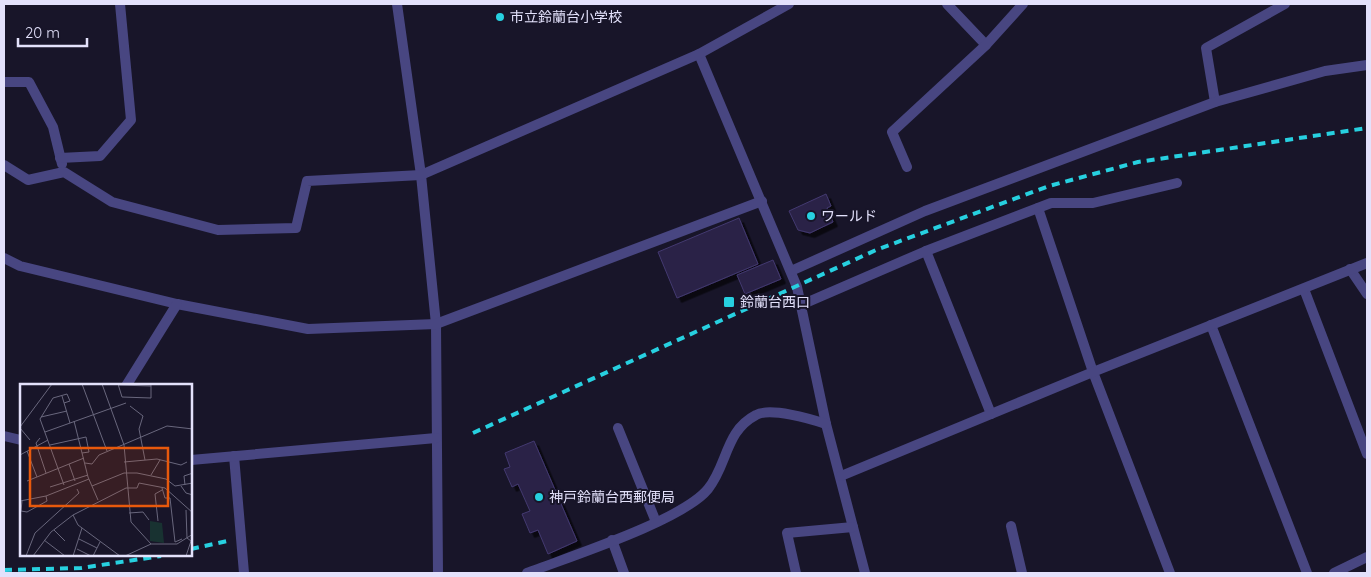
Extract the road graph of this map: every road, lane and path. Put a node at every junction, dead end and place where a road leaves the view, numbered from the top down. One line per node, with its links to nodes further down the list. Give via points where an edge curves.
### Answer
1 (120, 4): 12 (street, via 130,120 100,156)
2 (397, 4): 16 (street)
3 (789, 4): 8 (street)
4 (947, 4): 7 (street)
5 (1023, 4): 7 (street)
6 (1285, 4): 11 (street, via 1206,48)
7 (986, 45): 14 (street, via 892,132)
8 (699, 54): 16 (street); 18 (street)
9 (1367, 65): 11 (street, via 1325,71)
10 (4, 82): 12 (street, via 29,82 53,127)
11 (1216, 102): 24 (street, via 925,211)
12 (60, 158): 15 (street)
13 (4, 165): 15 (street, via 28,180)
14 (907, 167)
15 (64, 172): 16 (street, via 112,202 218,230 296,228 307,181)
16 (421, 175): 29 (street)
17 (1176, 183): 19 (street, via 1093,203 1051,203)
18 (762, 201): 24 (street); 29 (street)
19 (1038, 208): 20 (street); 31 (street)
20 (926, 251): 28 (street); 33 (street)
21 (4, 258): 27 (street, via 20,266)
22 (1367, 263): 23 (street)
23 (1350, 269): 25 (street); 26 (street)
24 (791, 271): 28 (street)
25 (1304, 289): 30 (street); 39 (street)
26 (1367, 294)
27 (177, 304): 29 (street, via 308,329); 32 (street)
28 (801, 305): 34 (street)
29 (436, 324): 37 (street)
30 (1211, 325): 31 (street); 56 (street)
31 (1093, 372): 33 (street); 55 (street)
32 (127, 384)
33 (991, 414): 42 (street)
34 (826, 424): 42 (street); 43 (street, via 793,414 758,413 738,426 708,488 689,506)
35 (618, 428): 43 (street)
36 (4, 436): 38 (street)
37 (436, 438): 40 (street); 49 (street)
38 (20, 440)
39 (1367, 454)
40 (234, 456): 41 (street); 48 (street)
41 (192, 460)
42 (840, 476): 44 (street)
43 (656, 522): 46 (street)
44 (853, 526): 52 (street, via 787,533); 53 (street)
45 (1011, 526): 54 (street)
46 (612, 540): 50 (street); 51 (street)
47 (1367, 558): 57 (street)
48 (244, 573)
49 (438, 573)
50 (527, 573)
51 (624, 573)
52 (796, 573)
53 (865, 573)
54 (1022, 573)
55 (1170, 573)
56 (1306, 573)
57 (1334, 573)

